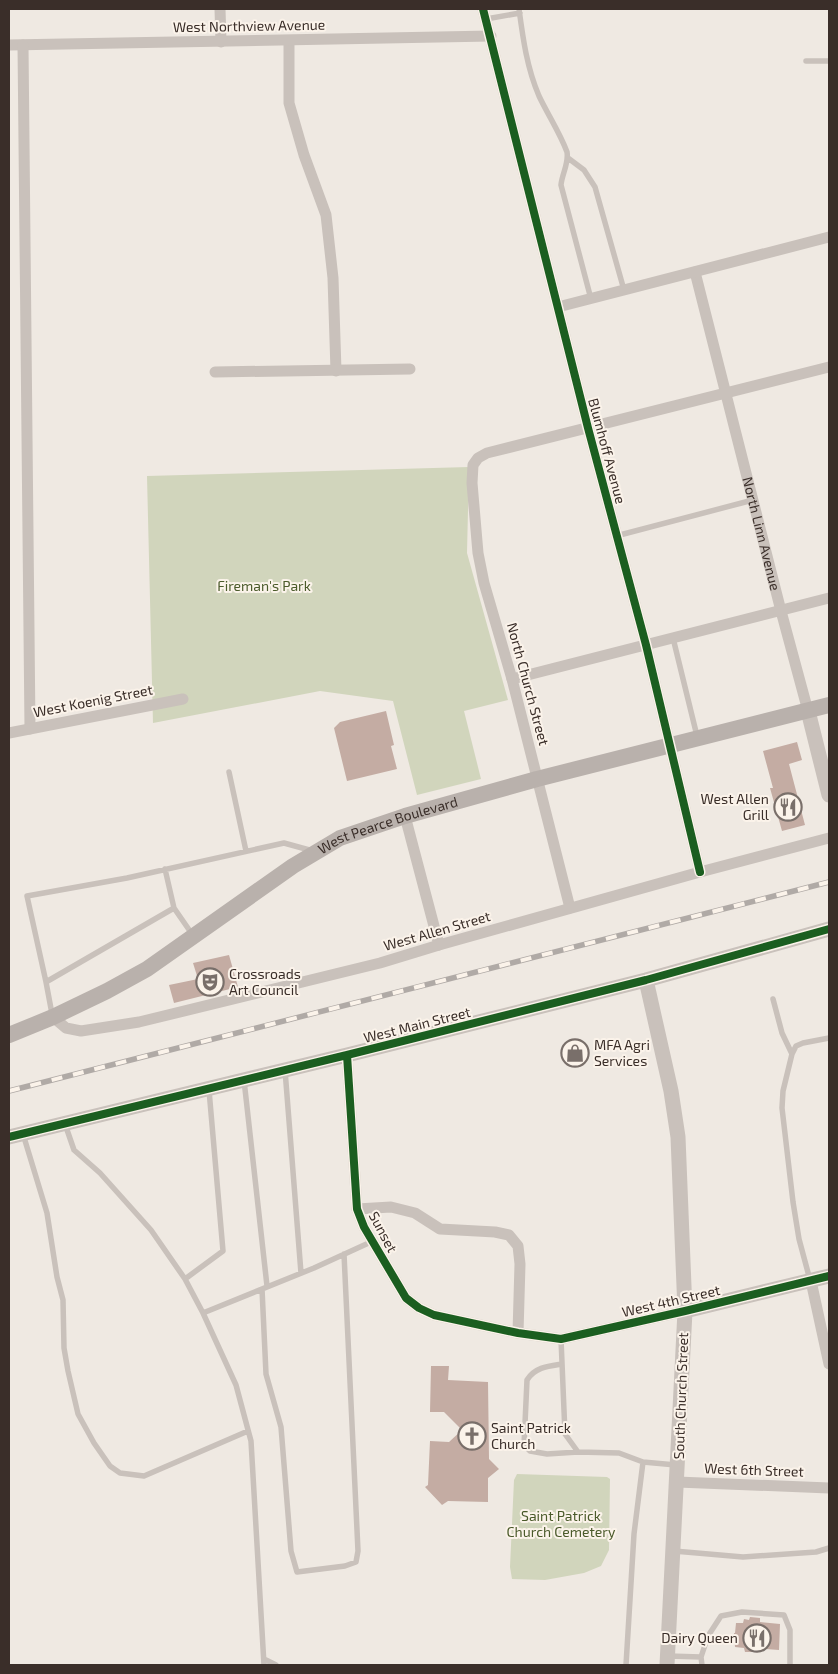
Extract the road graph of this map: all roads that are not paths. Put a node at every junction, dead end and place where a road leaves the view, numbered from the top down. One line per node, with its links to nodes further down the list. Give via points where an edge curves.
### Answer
1 (220, 9): 6 (street)
2 (519, 11): 3 (lane); 11 (lane, via 539,96)
3 (485, 14): 4 (street, Blumhoff Avenue)
4 (490, 36): 5 (street, West Northview Avenue); 16 (street, Blumhoff Avenue)
5 (289, 40): 6 (street, West Northview Avenue); 19 (street, via 289,103 326,215 334,278)
6 (221, 42): 8 (street, West Northview Avenue)
7 (9, 45): 8 (street, West Northview Avenue)
8 (22, 45): 33 (street)
9 (806, 61): 10 (lane)
10 (829, 61)
11 (568, 158): 14 (lane, via 584,170 595,187); 15 (lane, via 561,185)
12 (829, 237): 13 (street)
13 (695, 272): 14 (street); 21 (street, North Linn Avenue)
14 (624, 290): 15 (street)
15 (591, 298): 16 (street)
16 (558, 307): 22 (street, Blumhoff Avenue)
17 (829, 367): 21 (street)
18 (410, 369): 19 (street)
19 (336, 371): 20 (street)
20 (215, 372)
21 (726, 394): 22 (street); 23 (street, North Linn Avenue)
22 (588, 428): 24 (street, Blumhoff Avenue); 29 (street, North Church Street, via 488,453 473,465 478,553)
23 (753, 500): 24 (lane); 26 (street, North Linn Avenue)
24 (616, 536): 28 (street, Blumhoff Avenue)
25 (829, 598): 26 (street)
26 (781, 611): 27 (street); 32 (street, North Linn Avenue)
27 (673, 638): 28 (street); 35 (lane)
28 (646, 645): 29 (street); 36 (street, Blumhoff Avenue)
29 (512, 679): 38 (street, North Church Street)
30 (183, 698): 33 (street, West Koenig Street)
31 (829, 705): 32 (main road, West Pearce Boulevard)
32 (808, 711): 35 (main road, West Pearce Boulevard); 39 (street, North Linn Avenue)
33 (30, 729): 34 (street, West Koenig Street)
34 (9, 733)
35 (698, 739): 36 (main road, West Pearce Boulevard)
36 (670, 746): 38 (main road, West Pearce Boulevard); 45 (street, Blumhoff Avenue)
37 (229, 772): 42 (lane)
38 (537, 779): 40 (main road, West Pearce Boulevard); 47 (street, North Church Street)
39 (829, 795)
40 (405, 816): 43 (main road, West Pearce Boulevard, via 340,838); 50 (street)
41 (829, 838): 45 (street, West Allen Street)
42 (246, 851): 43 (lane, via 284,843); 44 (lane)
43 (317, 852): 49 (main road, West Pearce Boulevard)
44 (165, 869): 46 (lane); 52 (lane, via 27,896)
45 (700, 872): 47 (street, West Allen Street)
46 (174, 908): 49 (lane); 52 (lane)
47 (570, 908): 50 (street, West Allen Street)
48 (829, 929): 51 (street, West Main Street)
49 (194, 936): 54 (main road, West Pearce Boulevard, via 107,991)
50 (439, 945): 54 (street, West Allen Street, via 380,963 139,1022 81,1032 66,1028)
51 (646, 980): 58 (street, West Main Street); 72 (street, South Church Street, via 678,1137)
52 (46, 982): 54 (lane)
53 (773, 999): 57 (lane, via 782,1033)
54 (53, 1017): 55 (main road, West Pearce Boulevard)
55 (9, 1035)
56 (829, 1038): 57 (lane, via 796,1046)
57 (792, 1054): 70 (lane, via 782,1108 792,1202)
58 (347, 1056): 59 (street, West Main Street); 64 (street, Sunset)
59 (285, 1070): 60 (street, West Main Street); 67 (lane)
60 (244, 1080): 61 (street, West Main Street); 71 (lane)
61 (209, 1088): 62 (street, West Main Street); 69 (lane, via 222,1251)
62 (65, 1124): 63 (street, West Main Street); 69 (lane, via 74,1150 100,1173 151,1230)
63 (16, 1136): 78 (lane, via 47,1213 56,1276 63,1300 64,1348 78,1414 110,1466 120,1473 144,1476)
64 (356, 1209): 65 (street, Sunset); 74 (street, via 391,1207 416,1213 440,1229 509,1235 518,1246 520,1264)
65 (373, 1241): 66 (lane); 74 (street, Sunset, via 406,1298 419,1308 434,1315)
66 (344, 1254): 67 (lane); 71 (lane, via 358,1551 356,1562 345,1566 297,1572 291,1551 281,1427 266,1374)
67 (301, 1273): 71 (lane)
68 (829, 1276): 70 (street, West 4th Street)
69 (185, 1279): 73 (lane)
70 (810, 1281): 72 (street, West 4th Street); 77 (street)
71 (264, 1288): 73 (lane)
72 (685, 1311): 75 (street, West 4th Street); 81 (street, South Church Street)
73 (203, 1313): 78 (lane, via 236,1385)
74 (518, 1333): 75 (street, West 4th Street)
75 (561, 1339): 76 (lane)
76 (562, 1364): 79 (lane, via 565,1434); 79 (lane, via 542,1367 530,1374 527,1380 524,1445 530,1451 547,1454)
77 (829, 1364)
78 (248, 1431): 88 (lane)
79 (578, 1452): 80 (lane, via 619,1453)
80 (643, 1462): 81 (lane); 90 (lane, via 634,1534)
81 (678, 1465): 82 (street, South Church Street)
82 (677, 1482): 83 (street, West 6th Street); 85 (street, South Church Street)
83 (829, 1488)
84 (829, 1548): 85 (lane, via 816,1552 743,1557)
85 (674, 1550): 87 (street, South Church Street)
86 (701, 1657): 87 (lane); 91 (lane); 92 (lane, via 708,1636 721,1616 742,1612 784,1615 790,1630)
87 (668, 1661)
88 (264, 1662): 89 (lane)
89 (276, 1665)
90 (626, 1665)
91 (702, 1665)
92 (790, 1665)

